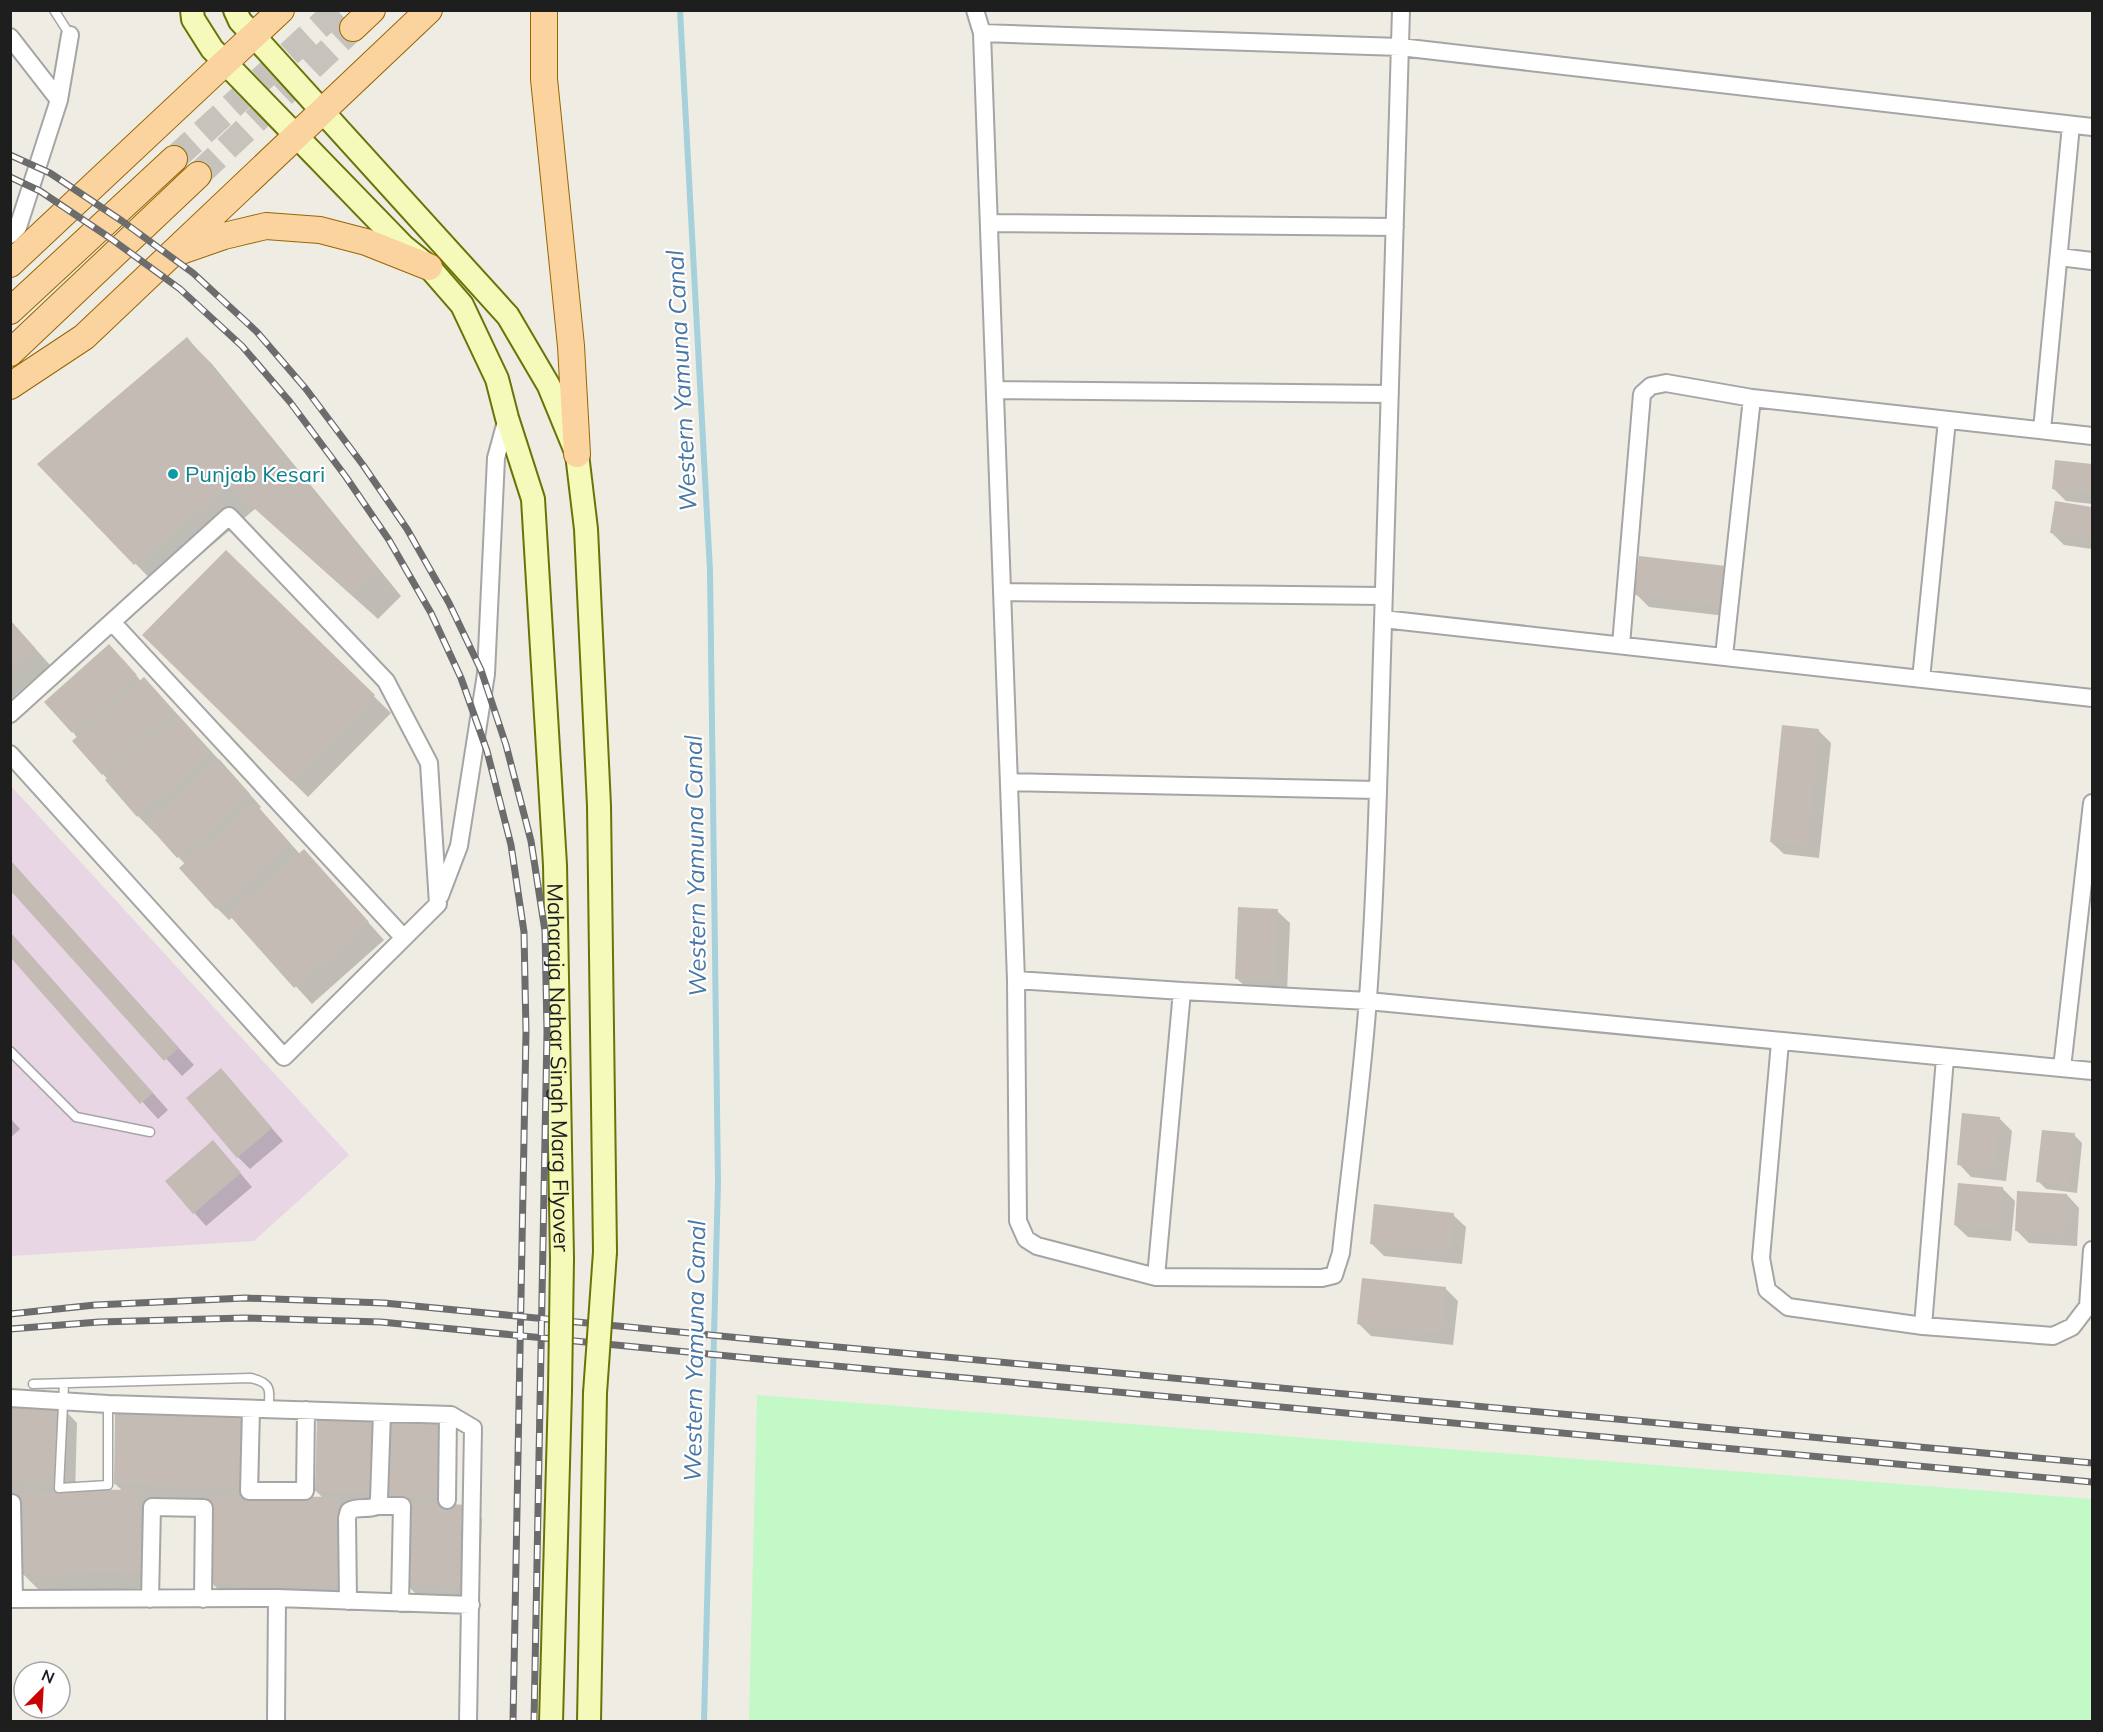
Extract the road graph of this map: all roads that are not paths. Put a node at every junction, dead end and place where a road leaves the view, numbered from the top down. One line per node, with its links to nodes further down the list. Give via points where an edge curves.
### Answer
1 (54, 10): 12 (lane)
2 (192, 10): 16 (main road, Maharaja Nahar Singh Marg Flyover, via 193,19 212,50)
3 (235, 10): 13 (main road, Maharaja Nahar Singh Marg Flyover)
4 (281, 10): 13 (main road)
5 (372, 10): 10 (main road)
6 (429, 10): 18 (main road)
7 (544, 10): 42 (main road, via 544,79 571,346)
8 (975, 10): 11 (street)
9 (1401, 10): 15 (street)
10 (353, 28)
11 (982, 33): 15 (street); 24 (street)
12 (70, 35): 17 (street)
13 (254, 36): 16 (main road); 18 (main road, Maharaja Nahar Singh Marg Flyover)
14 (10, 37): 17 (street)
15 (1400, 47): 19 (street); 25 (street)
16 (225, 63): 21 (main road, Maharaja Nahar Singh Marg Flyover); 30 (main road)
17 (59, 100): 26 (street, via 18,227)
18 (322, 111): 21 (main road); 42 (main road, Maharaja Nahar Singh Marg Flyover, via 508,316 549,386)
19 (2071, 125): 20 (street); 28 (street)
20 (2092, 127)
21 (296, 136): 27 (main road); 31 (main road, Maharaja Nahar Singh Marg Flyover, via 403,246)
22 (174, 159): 32 (main road)
23 (198, 175): 33 (main road)
24 (989, 223): 25 (street); 35 (street)
25 (1395, 227): 36 (street)
26 (10, 234)
27 (171, 255): 31 (main road, via 266,226 320,230 366,242); 34 (main road, via 84,337)
28 (2059, 257): 29 (street); 40 (street)
29 (2092, 261)
30 (10, 264)
31 (429, 267): 38 (main road, Maharaja Nahar Singh Marg Flyover, via 462,304 497,379)
32 (10, 311)
33 (10, 353)
34 (10, 386)
35 (995, 390): 36 (street); 43 (street)
36 (1390, 394): 44 (street)
37 (1752, 398): 39 (street); 47 (street, via 1666,383 1651,386 1642,394); 48 (street)
38 (507, 418): 56 (street, via 496,458 486,674 459,846); 92 (main road, Maharaja Nahar Singh Marg Flyover, bridge, via 533,499 555,866 562,1259)
39 (1947, 420): 40 (street); 49 (street)
40 (2042, 430): 41 (street)
41 (2092, 436)
42 (577, 454): 93 (main road, Maharaja Nahar Singh Marg Flyover, bridge, via 586,528 599,806 605,1252 595,1393)
43 (1002, 592): 44 (street); 53 (street)
44 (1383, 596): 45 (street)
45 (1383, 619): 47 (street); 54 (street)
46 (112, 622): 51 (street); 56 (street, via 229,516 386,681 429,763); 57 (street)
47 (1621, 645): 48 (street)
48 (1724, 657): 49 (street)
49 (1922, 679): 50 (street)
50 (2092, 698)
51 (10, 714)
52 (10, 754): 57 (street, via 284,1057)
53 (1009, 782): 54 (street); 58 (street)
54 (1377, 790): 60 (street)
55 (2092, 803): 64 (street)
56 (438, 904): 57 (street)
57 (404, 938)
58 (1016, 980): 59 (street); 68 (street, via 1018,1221 1026,1239 1037,1246)
59 (1182, 991): 60 (street); 68 (street)
60 (1368, 1001): 61 (street); 68 (street, via 1341,1253 1334,1275)
61 (1780, 1042): 63 (street); 69 (street, via 1761,1258 1767,1290 1788,1307)
62 (10, 1051): 66 (lane, via 76,1117)
63 (1945, 1058): 64 (street); 69 (street)
64 (2062, 1068): 65 (street)
65 (2092, 1071)
66 (150, 1132)
67 (2092, 1250): 69 (street, via 2088,1306 2073,1327 2053,1336)
68 (1156, 1277)
69 (1923, 1326)
70 (33, 1384): 71 (lane)
71 (64, 1384): 73 (lane); 76 (lane, via 250,1378 269,1389)
72 (10, 1398): 73 (street)
73 (63, 1401): 74 (street); 74 (lane, via 59,1488 108,1485)
74 (108, 1404): 75 (street)
75 (251, 1408): 76 (street); 77 (street, via 249,1491 305,1491)
76 (268, 1409): 77 (street)
77 (306, 1410): 78 (street)
78 (382, 1413): 79 (street); 82 (street)
79 (448, 1415): 80 (street); 89 (street, via 473,1428)
80 (447, 1500)
81 (10, 1503): 84 (street)
82 (377, 1506): 87 (street, via 349,1510); 88 (street, via 402,1506)
83 (278, 1598): 86 (street); 87 (street); 90 (street)
84 (12, 1599): 85 (street)
85 (150, 1599): 86 (street); 86 (street, via 152,1507 204,1508)
86 (203, 1599)
87 (348, 1601): 88 (street)
88 (400, 1603): 89 (street)
89 (471, 1605): 91 (street)
90 (276, 1722)
91 (468, 1722)
92 (551, 1722)
93 (589, 1722)

